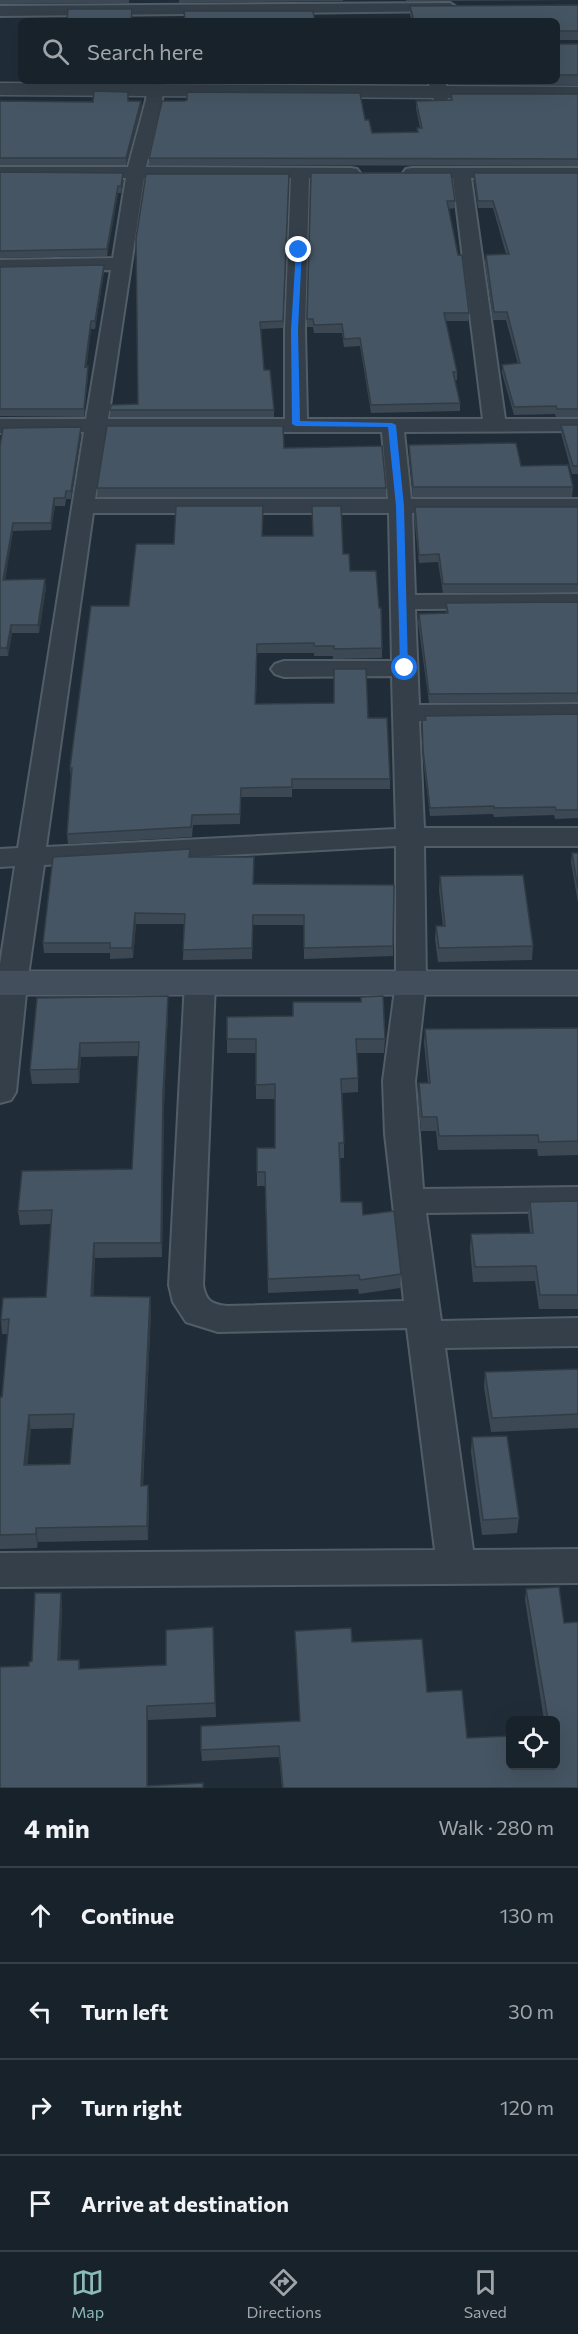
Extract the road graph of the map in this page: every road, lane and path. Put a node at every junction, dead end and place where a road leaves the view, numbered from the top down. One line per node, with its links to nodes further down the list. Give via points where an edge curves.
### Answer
1 (3, 7): 3 (street)
2 (467, 8): 4 (street)
3 (157, 10): 4 (street)
4 (341, 15)
5 (0, 89): 6 (street)
6 (155, 90): 7 (street); 9 (street); 12 (street)
7 (439, 90): 8 (street); 10 (street)
8 (578, 93)
9 (0, 98)
10 (578, 101)
11 (0, 172): 12 (street)
12 (136, 172): 13 (street); 18 (street)
13 (300, 173): 14 (street); 20 (street)
14 (369, 173)
15 (392, 173): 16 (street)
16 (461, 173): 17 (street); 22 (street)
17 (578, 173)
18 (122, 264): 19 (street); 25 (street)
19 (0, 266)
20 (296, 424): 21 (street); 25 (street)
21 (392, 425): 22 (street); 27 (street)
22 (495, 425): 23 (street)
23 (578, 425)
24 (0, 426): 25 (street)
25 (97, 427): 26 (street)
26 (83, 506): 27 (street); 37 (street)
27 (400, 506): 28 (street); 30 (street)
28 (578, 506)
29 (578, 601): 30 (street)
30 (404, 602): 31 (street)
31 (405, 668): 32 (street); 34 (street)
32 (284, 669)
33 (578, 712): 34 (street)
34 (406, 713): 35 (street)
35 (410, 837): 36 (street); 37 (street); 40 (street)
36 (578, 837)
37 (32, 857): 38 (street); 42 (street)
38 (0, 858)
39 (200, 982): 40 (main road); 42 (main road); 46 (street, via 186,1285 188,1300 195,1311 227,1320)
40 (411, 982): 41 (main road); 45 (street, via 399,1082)
41 (578, 982)
42 (6, 983): 43 (street)
43 (0, 1092)
44 (578, 1199): 45 (street)
45 (408, 1201): 46 (street)
46 (425, 1324): 47 (street); 49 (street)
47 (578, 1332)
48 (578, 1566): 49 (street)
49 (456, 1568): 50 (street)
50 (0, 1570)

